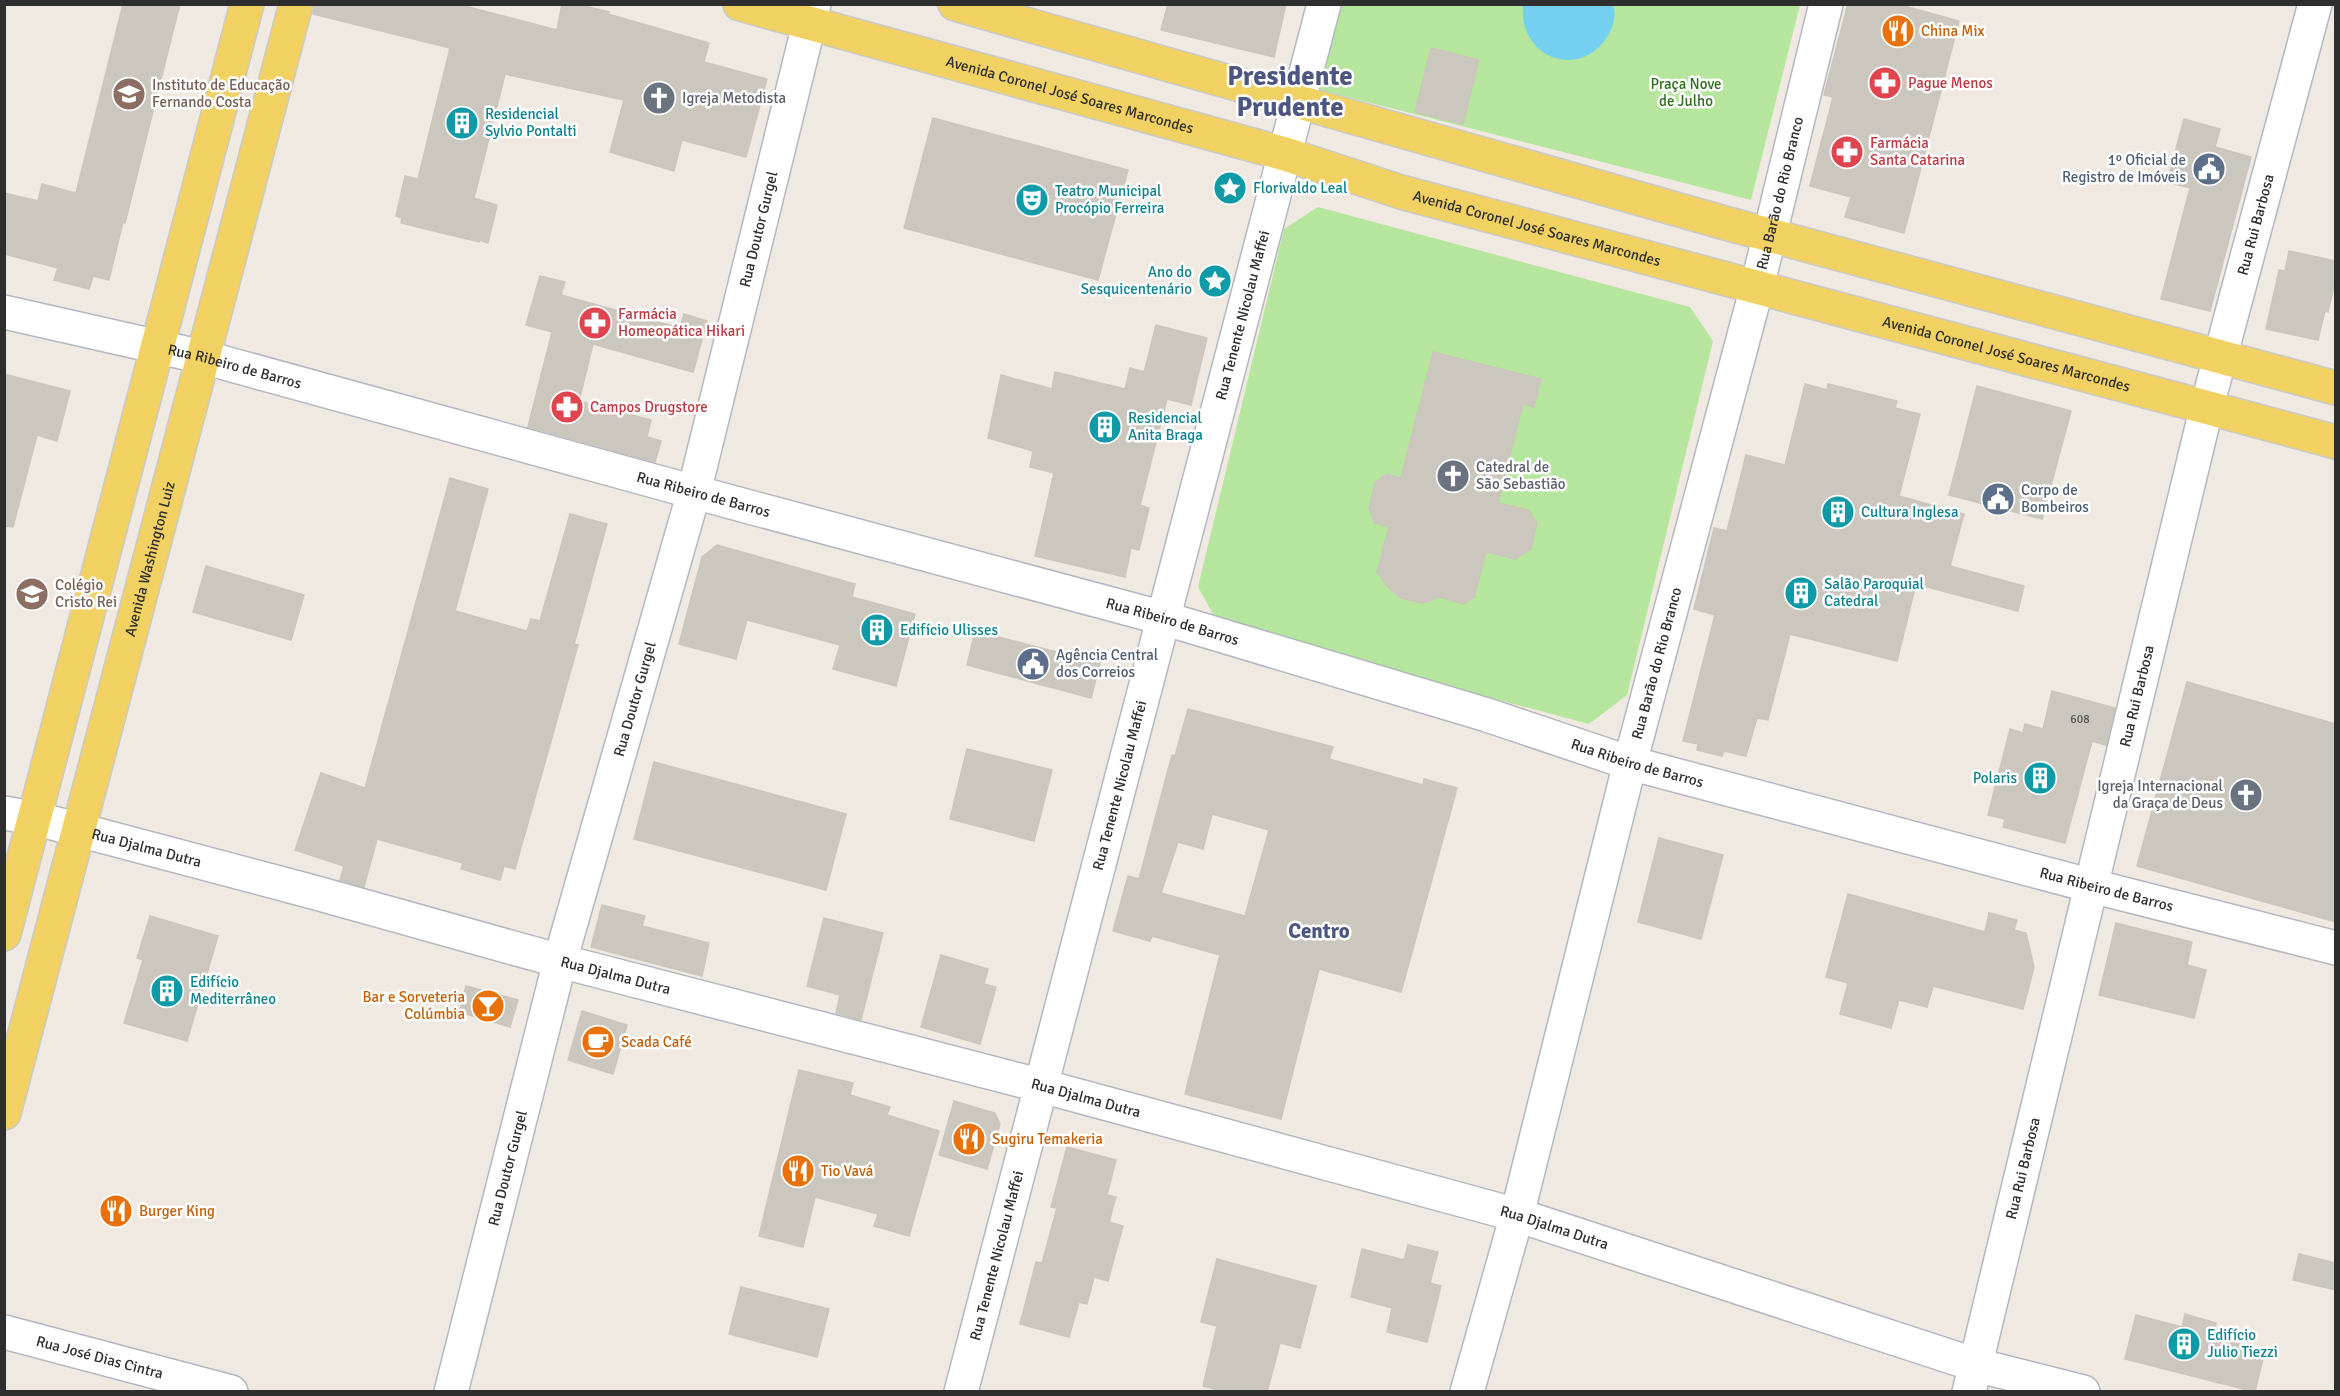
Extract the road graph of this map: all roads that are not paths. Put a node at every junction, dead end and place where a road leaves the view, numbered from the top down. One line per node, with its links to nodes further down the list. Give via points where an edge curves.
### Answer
1 (247, 4): 14 (main road)
2 (296, 4): 15 (main road, Avenida Washington Luiz)
3 (740, 4): 8 (main road, Avenida Coronel José Soares Marcondes)
4 (955, 4): 9 (main road)
5 (1324, 4): 9 (street, Rua Tenente Nicolau Maffei)
6 (1826, 4): 11 (street, Rua Barão do Rio Branco)
7 (2315, 4): 16 (street, Rua Rui Barbosa)
8 (811, 15): 10 (main road, Avenida Coronel José Soares Marcondes, via 872,40); 20 (street, Rua Doutor Gurgel)
9 (1300, 102): 10 (street, Rua Tenente Nicolau Maffei); 11 (main road)
10 (1285, 154): 12 (main road, Avenida Coronel José Soares Marcondes, via 1401,192); 21 (street, Rua Tenente Nicolau Maffei)
11 (1769, 235): 12 (street, Rua Barão do Rio Branco); 16 (main road)
12 (1757, 287): 18 (main road, Avenida Coronel José Soares Marcondes); 22 (street, Rua Barão do Rio Branco)
13 (4, 312): 14 (street, Rua Ribeiro de Barros)
14 (157, 347): 15 (street, Rua Ribeiro de Barros); 23 (main road)
15 (203, 357): 20 (street, Rua Ribeiro de Barros); 24 (main road, Avenida Washington Luiz)
16 (2220, 357): 17 (main road); 18 (street, Rua Rui Barbosa)
17 (2336, 388)
18 (2207, 406): 19 (main road, Avenida Coronel José Soares Marcondes); 25 (street, Rua Rui Barbosa)
19 (2336, 442)
20 (694, 492): 21 (street, Rua Ribeiro de Barros); 28 (street, Rua Doutor Gurgel)
21 (1163, 618): 22 (street, Rua Ribeiro de Barros); 29 (street, Rua Tenente Nicolau Maffei)
22 (1630, 763): 25 (street, Rua Ribeiro de Barros); 31 (street, Rua Barão do Rio Branco)
23 (19, 815): 24 (street, Rua Djalma Dutra); 26 (main road)
24 (80, 831): 28 (street, Rua Djalma Dutra); 30 (main road, Avenida Washington Luiz)
25 (2092, 886): 27 (street, Rua Ribeiro de Barros); 33 (street, Rua Rui Barbosa)
26 (4, 934)
27 (2336, 948)
28 (560, 961): 29 (street, Rua Djalma Dutra); 35 (street, Rua Doutor Gurgel)
29 (1042, 1086): 31 (street, Rua Djalma Dutra); 36 (street, Rua Tenente Nicolau Maffei)
30 (4, 1113)
31 (1516, 1215): 33 (street, Rua Djalma Dutra); 37 (street, Rua Barão do Rio Branco)
32 (4, 1332): 34 (street, Rua José Dias Cintra)
33 (1973, 1378): 38 (street, Rua Djalma Dutra)
34 (231, 1392)
35 (451, 1392)
36 (961, 1392)
37 (1467, 1392)
38 (2083, 1392)

